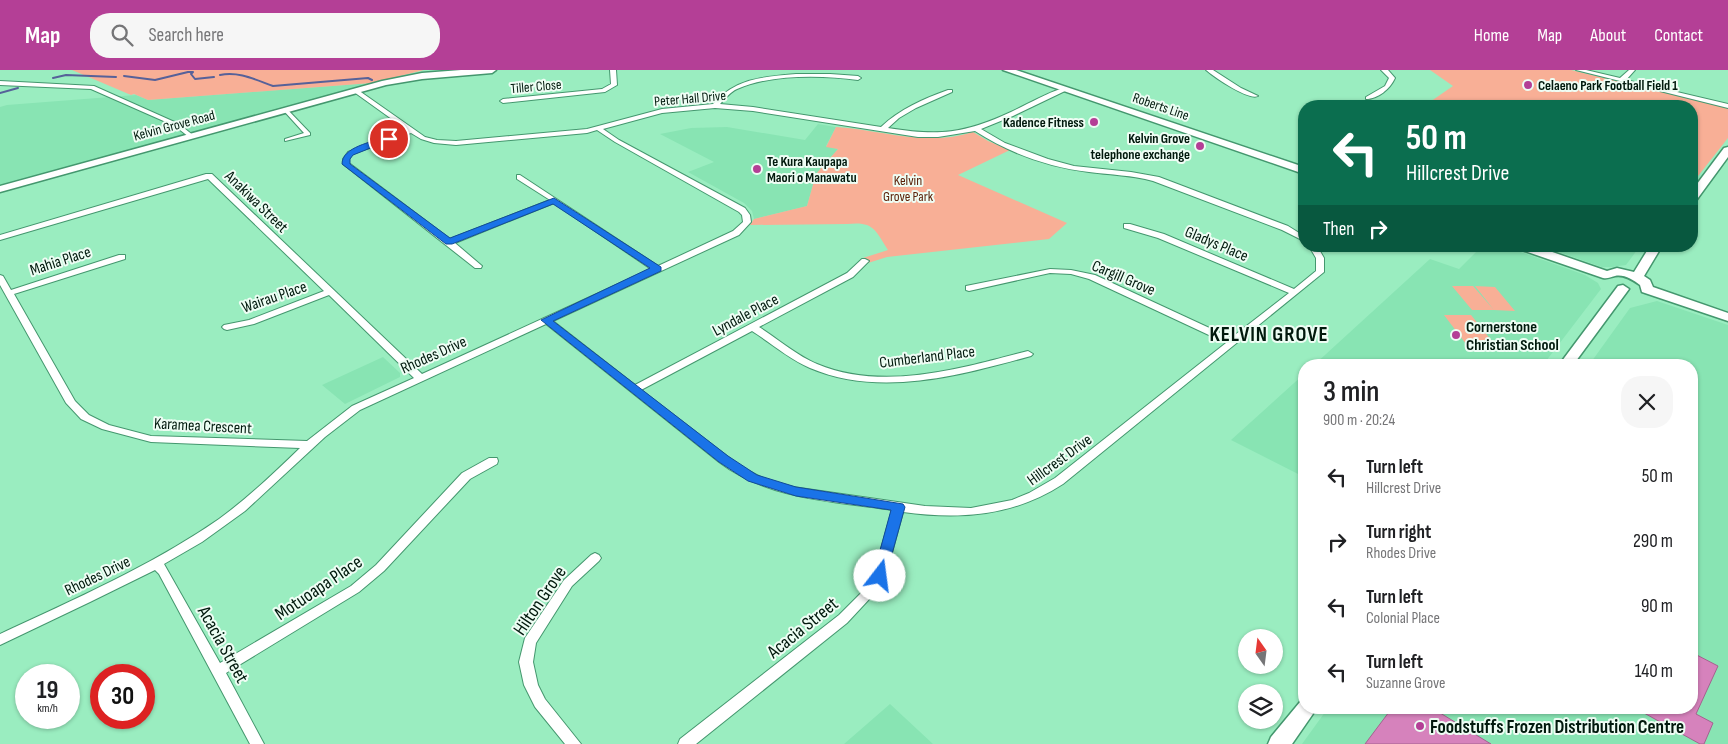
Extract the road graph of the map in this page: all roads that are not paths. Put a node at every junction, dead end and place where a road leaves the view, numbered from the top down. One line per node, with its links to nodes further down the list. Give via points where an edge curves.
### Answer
1 (492, 70): 12 (main road, Kelvin Grove Road, via 414,77)
2 (613, 70): 16 (street, Tiller Close, via 614,84 603,91)
3 (1209, 70): 14 (street)
4 (1384, 70): 15 (street, via 1392,78 1388,88)
5 (1579, 70): 9 (street)
6 (1632, 70): 9 (street)
7 (1013, 71): 11 (main road, Roberts Line)
8 (858, 78): 17 (street, via 836,75 759,81 735,88)
9 (1622, 80): 18 (street)
10 (0, 83): 24 (street, via 92,87 177,125)
11 (1063, 90): 21 (street, Peter Hall Drive); 27 (main road, Roberts Line)
12 (356, 91): 19 (main road, Kelvin Grove Road); 22 (street, Peter Hall Drive)
13 (950, 91): 23 (street, via 906,109)
14 (1255, 96)
15 (1368, 98)
16 (503, 101)
17 (715, 106): 20 (street, Peter Hall Drive, via 654,113); 23 (street, Peter Hall Drive)
18 (1728, 106)
19 (286, 110): 24 (main road, Kelvin Grove Road); 25 (street, via 308,134)
20 (599, 129): 22 (street, Peter Hall Drive, via 456,143 429,140); 42 (street, Rhodes Drive, via 746,215 747,222 736,233)
21 (978, 129): 23 (street, Peter Hall Drive, via 929,136); 33 (street, via 1006,145 1064,166 1136,173 1156,179)
22 (412, 130): 35 (street, via 350,153 346,164)
23 (882, 130)
24 (191, 136): 29 (main road, Kelvin Grove Road)
25 (287, 140)
26 (1728, 150): 30 (main road)
27 (1298, 169)
28 (520, 177): 31 (street)
29 (0, 189)
30 (1698, 191)
31 (554, 201): 35 (street); 42 (street)
32 (1127, 226): 50 (street, Gladys Place, via 1161,236)
33 (1298, 236)
34 (0, 238): 49 (street, Anakiwa Street, via 209,176)
35 (449, 242): 41 (street)
36 (1317, 252): 50 (street, Hillcrest Drive, via 1321,258 1320,272)
37 (1540, 252): 43 (main road)
38 (1652, 252): 44 (main road)
39 (122, 257): 51 (street, Mahia Place)
40 (865, 261): 55 (street, Lyndale Place, via 850,276)
41 (478, 266)
42 (657, 269): 53 (street, Rhodes Drive)
43 (1607, 276): 44 (main road, via 1618,272); 47 (main road, via 1608,281)
44 (1637, 277): 48 (main road)
45 (0, 278): 51 (street, Karamea Crescent)
46 (969, 288): 56 (street, Cargill Grove, via 1050,271 1071,272 1092,277)
47 (1623, 289): 48 (main road, via 1635,292); 58 (main road)
48 (1647, 289): 52 (main road)
49 (330, 292): 54 (street, Wairau Place, via 251,322); 59 (street, Anakiwa Street)
50 (1294, 292): 56 (street, Hillcrest Drive)
51 (8, 293): 61 (street, Karamea Crescent, via 71,403 86,417 106,427 151,439)
52 (1728, 317)
53 (546, 320): 59 (street, Rhodes Drive); 60 (street, Hillcrest Drive)
54 (227, 327)
55 (753, 327): 57 (street, Cumberland Place, via 814,366 849,377 896,379 929,375); 60 (street, Lyndale Place)
56 (1232, 342): 63 (street, Hillcrest Drive, via 1059,481 1030,499 1001,508 967,512)
57 (1028, 354)
58 (1570, 359)
59 (420, 378): 61 (street, Rhodes Drive, via 356,408)
60 (635, 389): 63 (street, Hillcrest Drive, via 752,478 796,491)
61 (308, 445): 65 (street, Rhodes Drive, via 251,501)
62 (493, 461): 67 (street, Motuoapa Place, via 466,476 380,568 355,589)
63 (899, 507): 71 (street, Acacia Street, via 880,576 870,591 843,619)
64 (595, 558): 70 (street, Hilton Grove, via 568,583 530,642 526,662 531,685 540,703)
65 (156, 563): 66 (street, Rhodes Drive); 67 (street, Acacia Street)
66 (0, 640)
67 (218, 671): 69 (street, Acacia Street)
68 (1302, 714): 72 (main road)
69 (258, 744)
70 (574, 744)
71 (684, 744)
72 (1279, 744)

